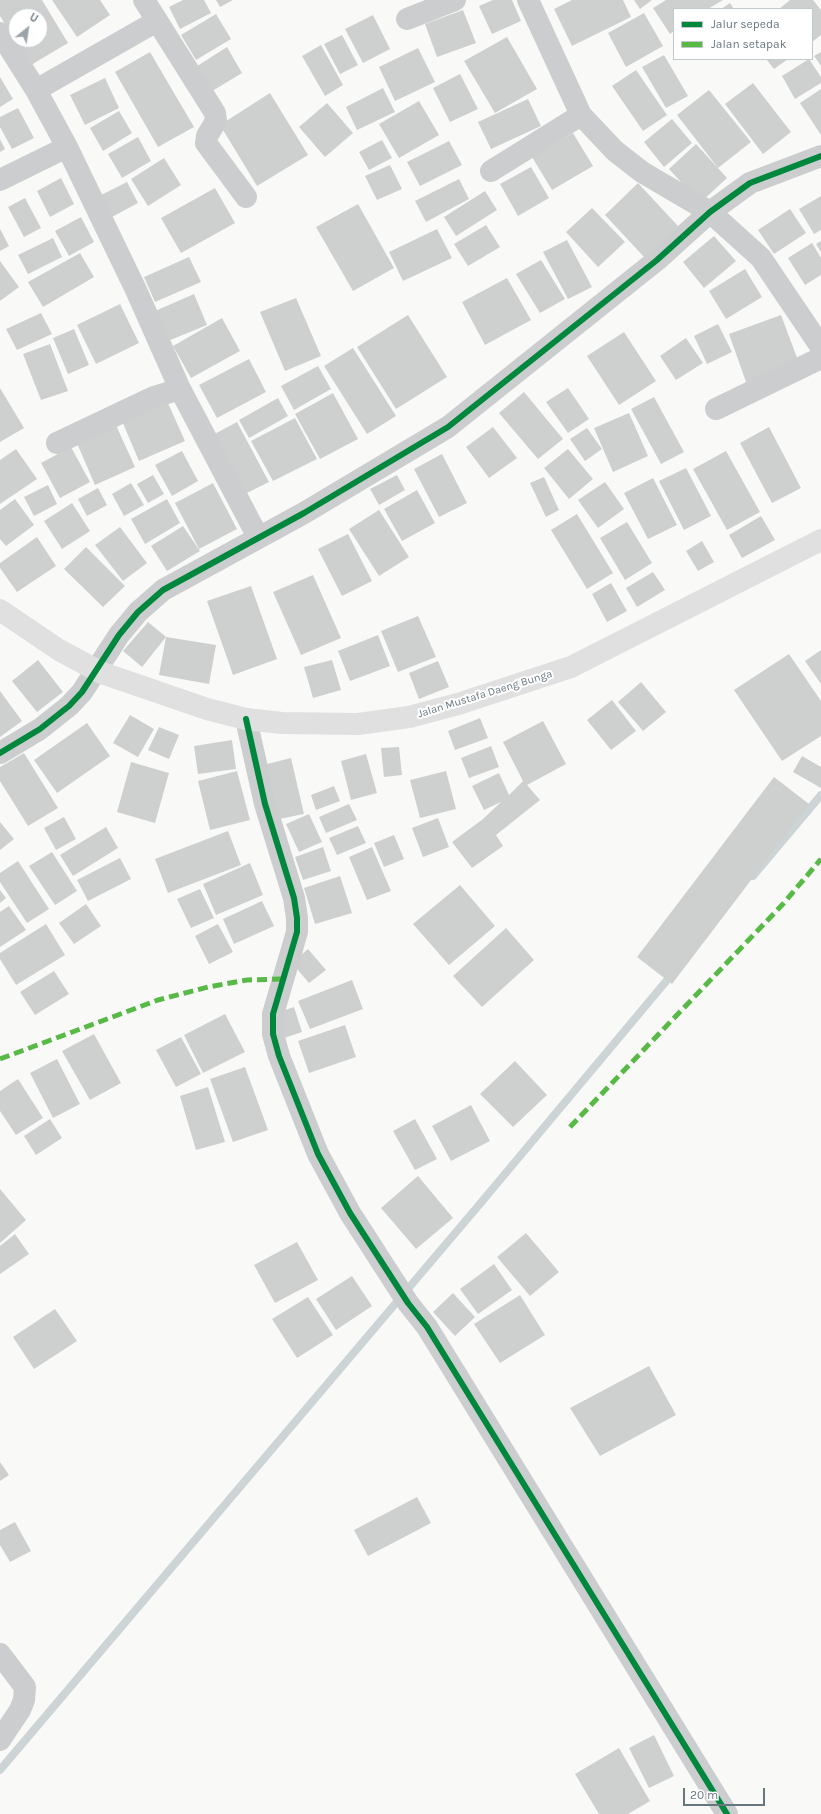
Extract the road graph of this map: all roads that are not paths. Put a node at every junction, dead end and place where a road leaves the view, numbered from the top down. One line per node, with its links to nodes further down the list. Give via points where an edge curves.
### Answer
1 (144, 0): 5 (street)
2 (455, 0): 4 (street)
3 (528, 0): 8 (street)
4 (407, 19)
5 (157, 21): 7 (street); 13 (street, via 215,114 216,121 206,143)
6 (1, 38): 7 (street)
7 (36, 90): 9 (street)
8 (580, 115): 11 (street); 14 (street, via 642,172)
9 (67, 147): 12 (street); 17 (street, via 136,290)
10 (821, 156): 14 (street, via 750,183)
11 (491, 171)
12 (0, 180)
13 (246, 196)
14 (710, 212): 15 (street, via 761,258); 20 (street, via 657,260 448,427 304,513)
15 (821, 347)
16 (821, 358): 18 (street)
17 (180, 389): 19 (street, via 154,397); 20 (street)
18 (716, 409)
19 (57, 443)
20 (258, 537): 23 (street, via 163,590 138,612)
21 (821, 540): 24 (main road, Jalan Mustafa Daeng Bunga, via 571,667 458,704 409,717 358,724 282,723)
22 (0, 610): 23 (main road, Jalan Mustafa Daeng Bunga, via 59,650)
23 (96, 670): 24 (main road, Jalan Mustafa Daeng Bunga, via 207,709); 25 (street, via 69,706 40,729)
24 (246, 719): 28 (street, via 265,804 294,898 297,918 297,932 273,1014 273,1034 279,1056 318,1154 350,1213 408,1303 427,1327)
25 (0, 753)
26 (0, 1654): 27 (street, via 25,1687 20,1710)
27 (0, 1740)
28 (727, 1814)

